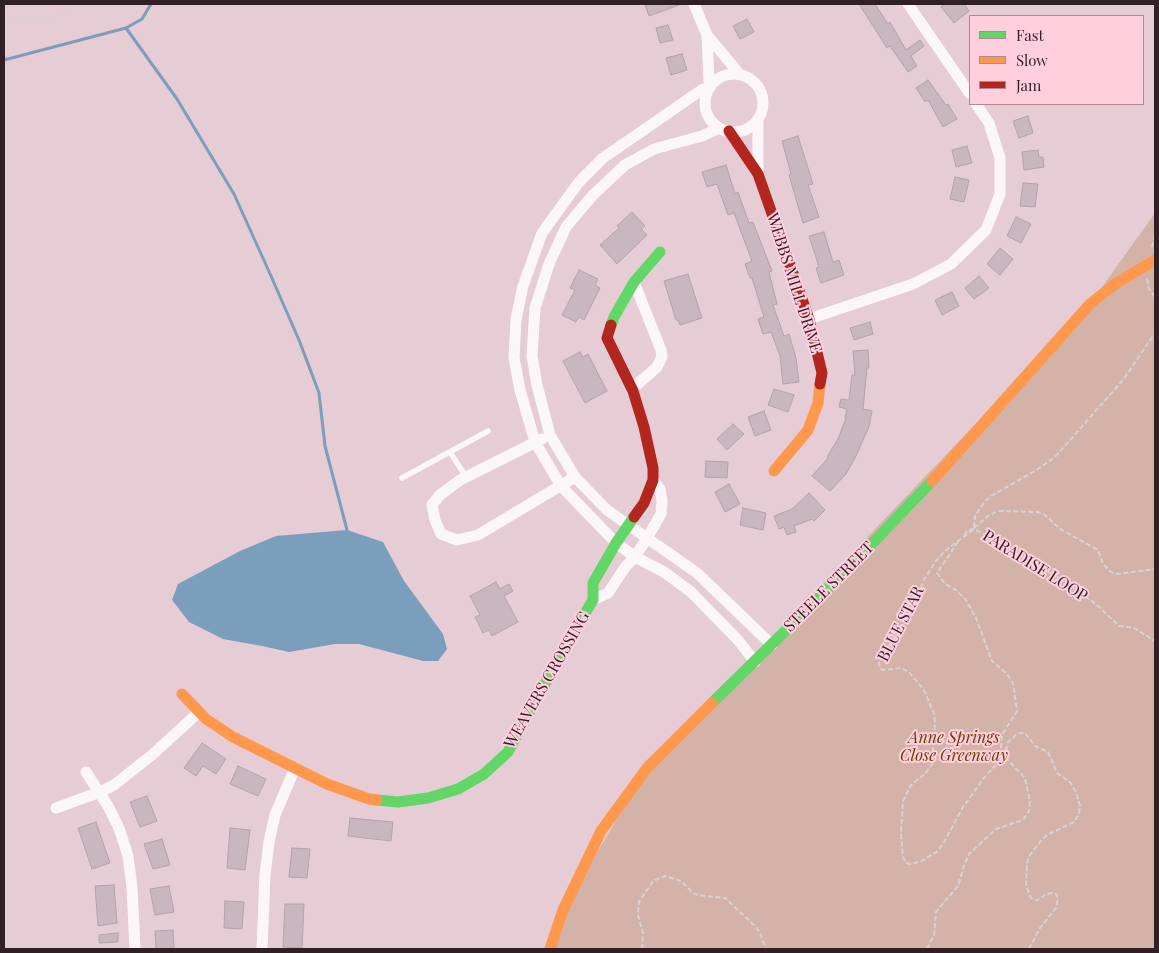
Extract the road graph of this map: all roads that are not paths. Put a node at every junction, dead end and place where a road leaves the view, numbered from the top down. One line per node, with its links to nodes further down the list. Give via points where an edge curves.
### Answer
1 (694, 4): 3 (street)
2 (908, 4): 6 (street)
3 (707, 35): 4 (street); 5 (street)
4 (738, 74): 5 (street, via 720,78); 8 (street, via 749,78 762,94 764,103)
5 (710, 87): 9 (street, via 705,102 706,112 710,120); 14 (street, via 603,158 579,182 542,233)
6 (969, 93)
7 (977, 105): 16 (street, via 989,123 1000,158 1000,194 986,230 951,264 913,284)
8 (758, 120): 9 (street, via 744,131); 10 (street, WEBBS MILL DRIVE)
9 (724, 130): 10 (street, WEBBS MILL DRIVE); 15 (street, via 654,150 625,165 593,195 566,227 549,264)
10 (758, 174): 16 (street, WEBBS MILL DRIVE)
11 (660, 252): 13 (street)
12 (1153, 257): 33 (street, STEELE STREET, via 1090,304 932,481)
13 (634, 282): 17 (street, via 614,317 607,338); 17 (street, via 662,357 657,367)
14 (519, 306): 15 (street); 20 (street, via 514,358)
15 (535, 308): 19 (street, via 532,356)
16 (809, 319): 22 (street, WEBBS MILL DRIVE, via 822,373 818,403 808,430)
17 (632, 389): 26 (street, via 644,427)
18 (488, 431): 21 (lane)
19 (550, 435): 20 (street); 24 (street)
20 (535, 442): 23 (street); 27 (street)
21 (450, 452): 23 (lane); 25 (lane)
22 (774, 470)
23 (466, 477): 27 (street, via 440,495 432,505 441,534 457,540 478,535)
24 (575, 477): 27 (street); 28 (street, via 607,510)
25 (402, 478)
26 (653, 480): 28 (street, WEAVERS CROSSING, via 644,503); 29 (street, WEAVERS CROSSING, via 660,489 661,514)
27 (561, 486): 30 (street)
28 (629, 525): 29 (street); 30 (street, WEAVERS CROSSING)
29 (647, 538): 31 (street, WEAVERS CROSSING); 33 (street, via 697,573)
30 (616, 544): 31 (street); 32 (street, WEAVERS CROSSING, via 593,583)
31 (635, 557): 32 (street, WEAVERS CROSSING, via 608,592); 34 (street, via 664,572 691,592)
32 (593, 600): 37 (street, WEAVERS CROSSING, via 508,752 484,774 458,789 398,802 369,799)
33 (772, 645): 34 (street, STEELE STREET)
34 (755, 662): 43 (street, STEELE STREET, via 647,768 601,831 563,910)
35 (182, 694): 36 (street, WEAVERS CROSSING)
36 (199, 712): 37 (street, WEAVERS CROSSING, via 233,737); 39 (street, via 152,755)
37 (294, 768): 42 (street, via 275,816 269,842)
38 (86, 772): 39 (street)
39 (100, 792): 40 (street); 41 (street, via 119,828 128,856)
40 (56, 808)
41 (135, 949)
42 (262, 949)
43 (550, 949)

